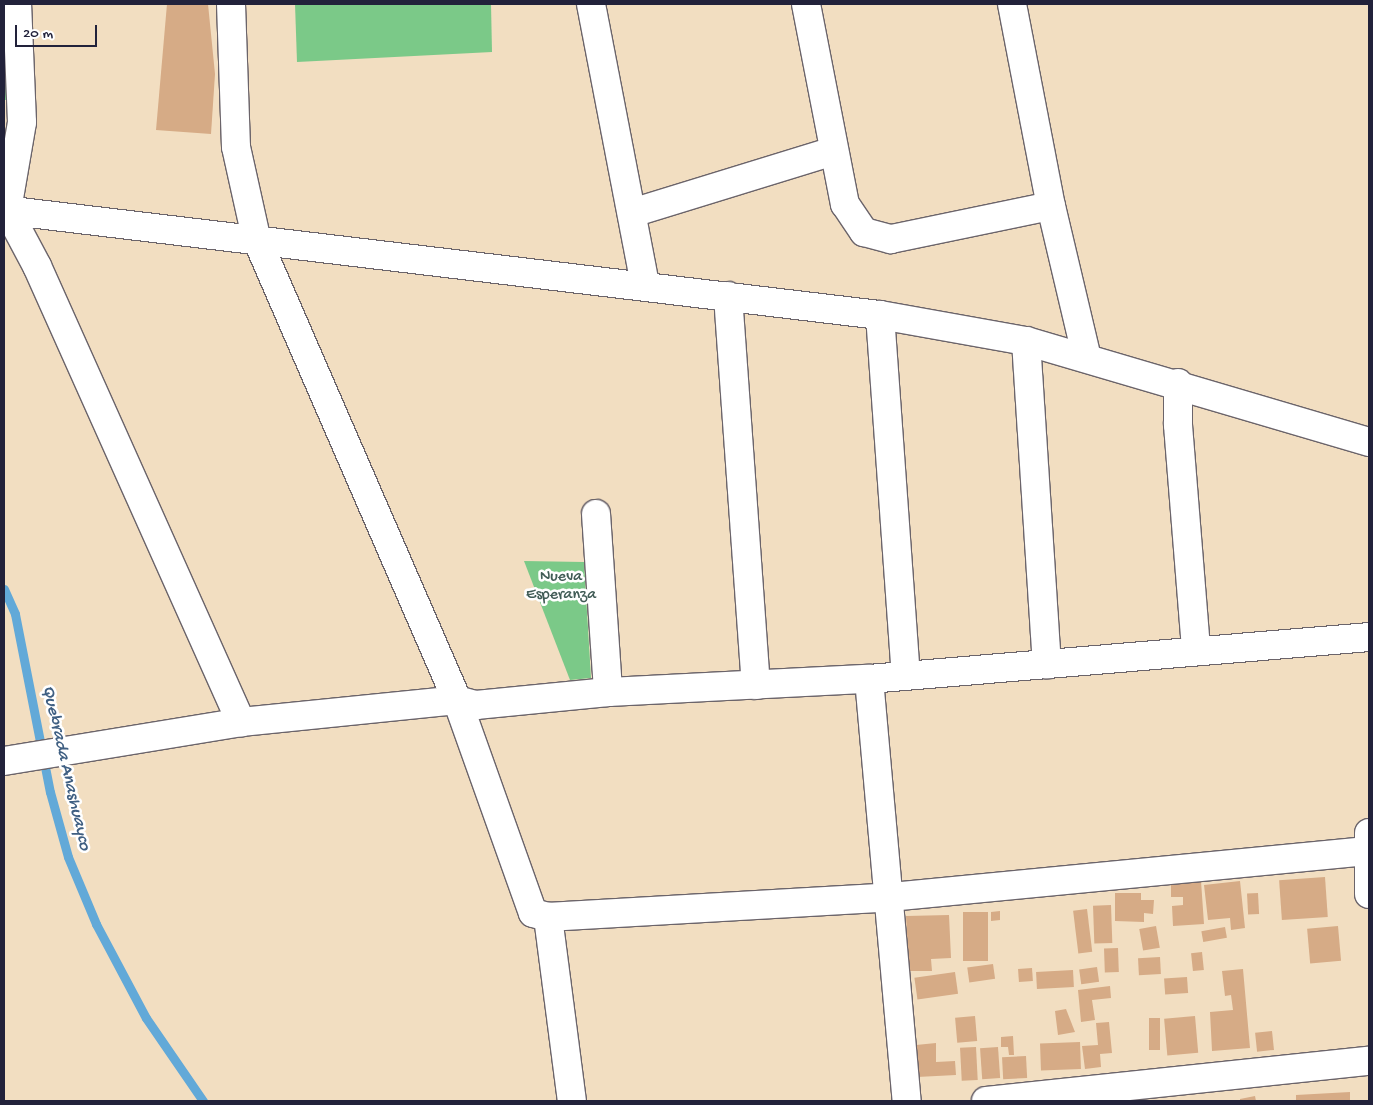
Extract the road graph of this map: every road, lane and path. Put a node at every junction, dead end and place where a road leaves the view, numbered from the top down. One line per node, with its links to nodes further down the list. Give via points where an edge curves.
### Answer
1 (17, 4): 8 (street, via 22,122)
2 (231, 4): 10 (street, via 236,147)
3 (591, 4): 9 (street)
4 (806, 4): 6 (street)
5 (1012, 4): 7 (street)
6 (833, 151): 7 (street, via 845,204 864,232 891,239); 9 (street)
7 (1052, 206): 15 (street)
8 (5, 208): 10 (street); 27 (street, via 37,266)
9 (632, 213): 11 (street)
10 (256, 237): 11 (street); 26 (street)
11 (645, 286): 12 (street)
12 (728, 296): 13 (street); 24 (street)
13 (880, 315): 14 (street); 22 (street)
14 (1026, 341): 15 (street); 21 (street)
15 (1087, 358): 16 (street)
16 (1178, 383): 17 (street); 20 (street, via 1178,425)
17 (1369, 442)
18 (596, 514): 25 (street)
19 (1369, 637): 20 (street)
20 (1196, 651): 21 (street)
21 (1047, 664): 22 (street)
22 (906, 676): 23 (street)
23 (869, 679): 24 (street); 31 (street)
24 (756, 686): 25 (street)
25 (608, 692): 26 (street, via 476,705)
26 (458, 700): 27 (street); 32 (street, via 533,912)
27 (241, 722): 28 (street)
28 (15, 760)
29 (1369, 844): 30 (street); 31 (street)
30 (1369, 894)
31 (890, 897): 32 (street); 35 (street)
32 (548, 917): 34 (street)
33 (1369, 1061): 36 (street)
34 (572, 1101)
35 (907, 1101)
36 (986, 1101)

